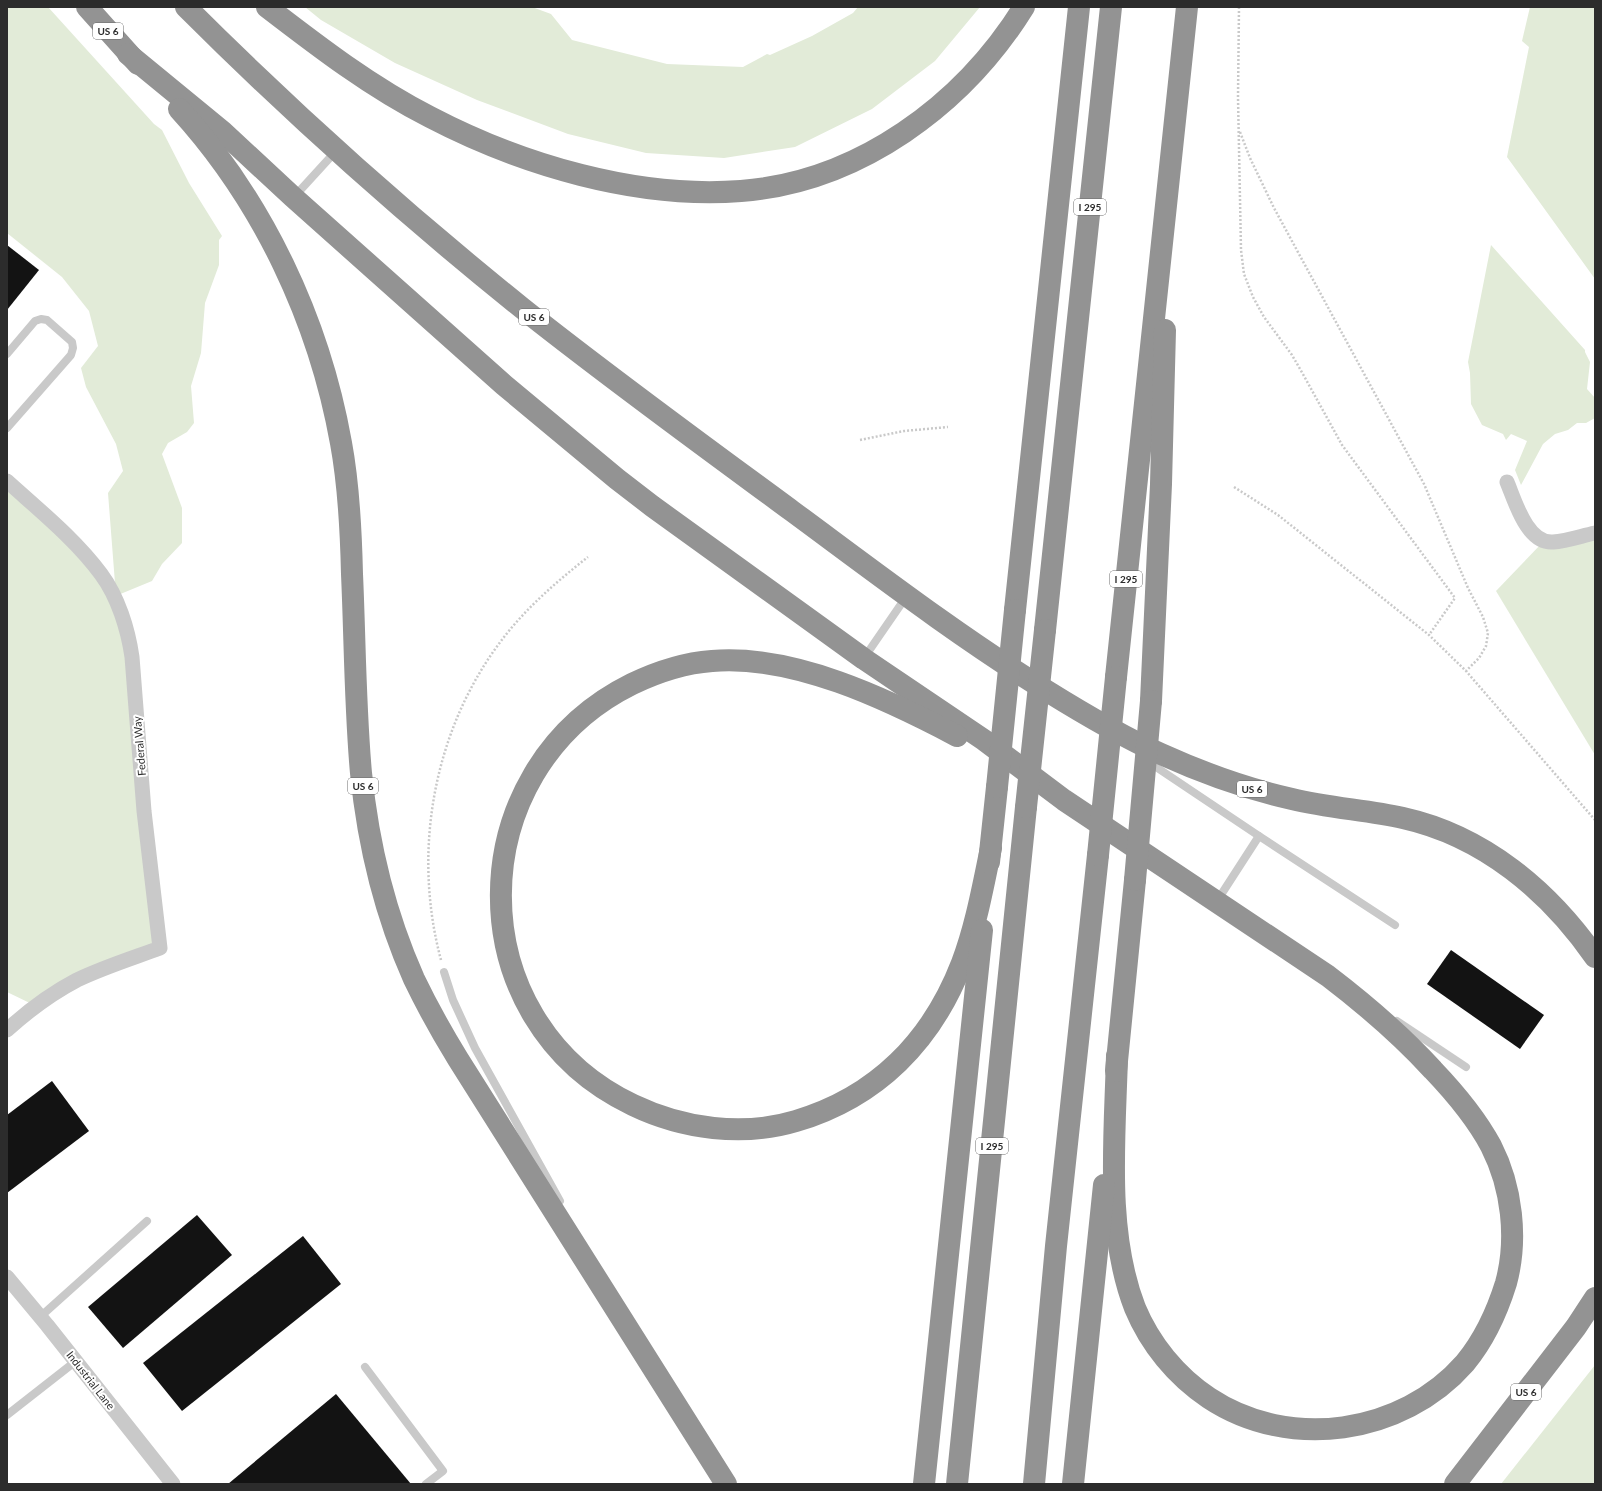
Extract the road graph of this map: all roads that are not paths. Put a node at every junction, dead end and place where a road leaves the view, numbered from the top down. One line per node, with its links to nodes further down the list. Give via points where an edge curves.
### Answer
1 (87, 7): 8 (highway, US 6)
2 (186, 7): 9 (highway, US 6)
3 (267, 7): 4 (highway, via 386,92 428,116 487,144 600,179 657,188 713,192 743,191 798,181 848,164 898,137 944,102 967,79)
4 (1024, 7)
5 (1079, 7): 22 (highway, bridge)
6 (1111, 7): 45 (highway, I 295, bridge)
7 (1187, 7): 10 (highway, I 295)
8 (128, 54): 11 (highway, via 223,132); 38 (highway, US 6, via 189,120 244,194 287,272 320,356 341,444 349,502 359,744 365,804 383,893 403,950 428,1006 458,1059)
9 (337, 149): 11 (lane); 17 (highway, US 6, via 522,308)
10 (1168, 187): 29 (highway, bridge, via 1163,427 1151,701); 46 (highway, I 295, bridge, via 1056,1246)
11 (293, 197): 19 (highway, via 504,385 617,479)
12 (7, 354): 13 (lane, via 35,321 41,319 47,320 72,342 73,348 71,355)
13 (7, 428)
14 (7, 481): 28 (street, Federal Way, via 76,545 101,574 118,606 129,639 144,811 160,948 99,971 61,989 26,1013)
15 (1507, 482): 16 (street, via 1528,529 1537,538 1551,542)
16 (1595, 533)
17 (907, 596): 18 (highway, US 6); 19 (lane)
18 (984, 650): 21 (lane); 25 (highway, US 6, via 1113,730 1209,774 1292,799 1408,819 1464,840 1491,854 1539,891 1580,935)
19 (864, 658): 20 (highway, via 984,740)
20 (1064, 800): 22 (highway, via 932,724 872,696 817,675 772,664 745,661 714,660 677,667 638,681 602,701 568,730 539,766 517,806 504,851 500,899 504,937 519,986 538,1023 550,1040 576,1067 607,1091 642,1110 682,1123 724,1129 746,1129 790,1123 832,1108 852,1097 889,1072 919,1040 943,1005 963,961 976,918); 23 (highway)
21 (1259, 836): 23 (lane); 24 (lane)
22 (991, 848): 44 (highway)
23 (1216, 902): 26 (highway)
24 (1395, 925)
25 (1595, 957)
26 (1303, 959): 29 (highway, via 1376,1014 1445,1083 1475,1120 1491,1146 1506,1188 1512,1233 1511,1254 1495,1314 1477,1347 1464,1363 1435,1390 1401,1411 1341,1428 1314,1430 1258,1422 1219,1404 1184,1379 1170,1364 1155,1345 1135,1308 1119,1242 1115,1166); 30 (lane)
27 (444, 972): 31 (lane, via 453,1000 475,1048)
28 (7, 1030)
29 (1117, 1056): 47 (highway)
30 (1466, 1067)
31 (563, 1206)
32 (147, 1222): 36 (lane)
33 (574, 1227): 38 (lane)
34 (7, 1277): 36 (street, Industrial Lane)
35 (1595, 1298): 48 (highway, US 6, via 1576,1327)
36 (40, 1317): 37 (street, Industrial Lane)
37 (76, 1361): 40 (lane); 41 (street, Industrial Lane)
38 (651, 1365): 43 (highway, US 6)
39 (365, 1366): 42 (lane, via 443,1471)
40 (7, 1415)
41 (173, 1484)
42 (426, 1484)
43 (726, 1484)
44 (924, 1484)
45 (957, 1484)
46 (1034, 1484)
47 (1073, 1484)
48 (1455, 1484)

